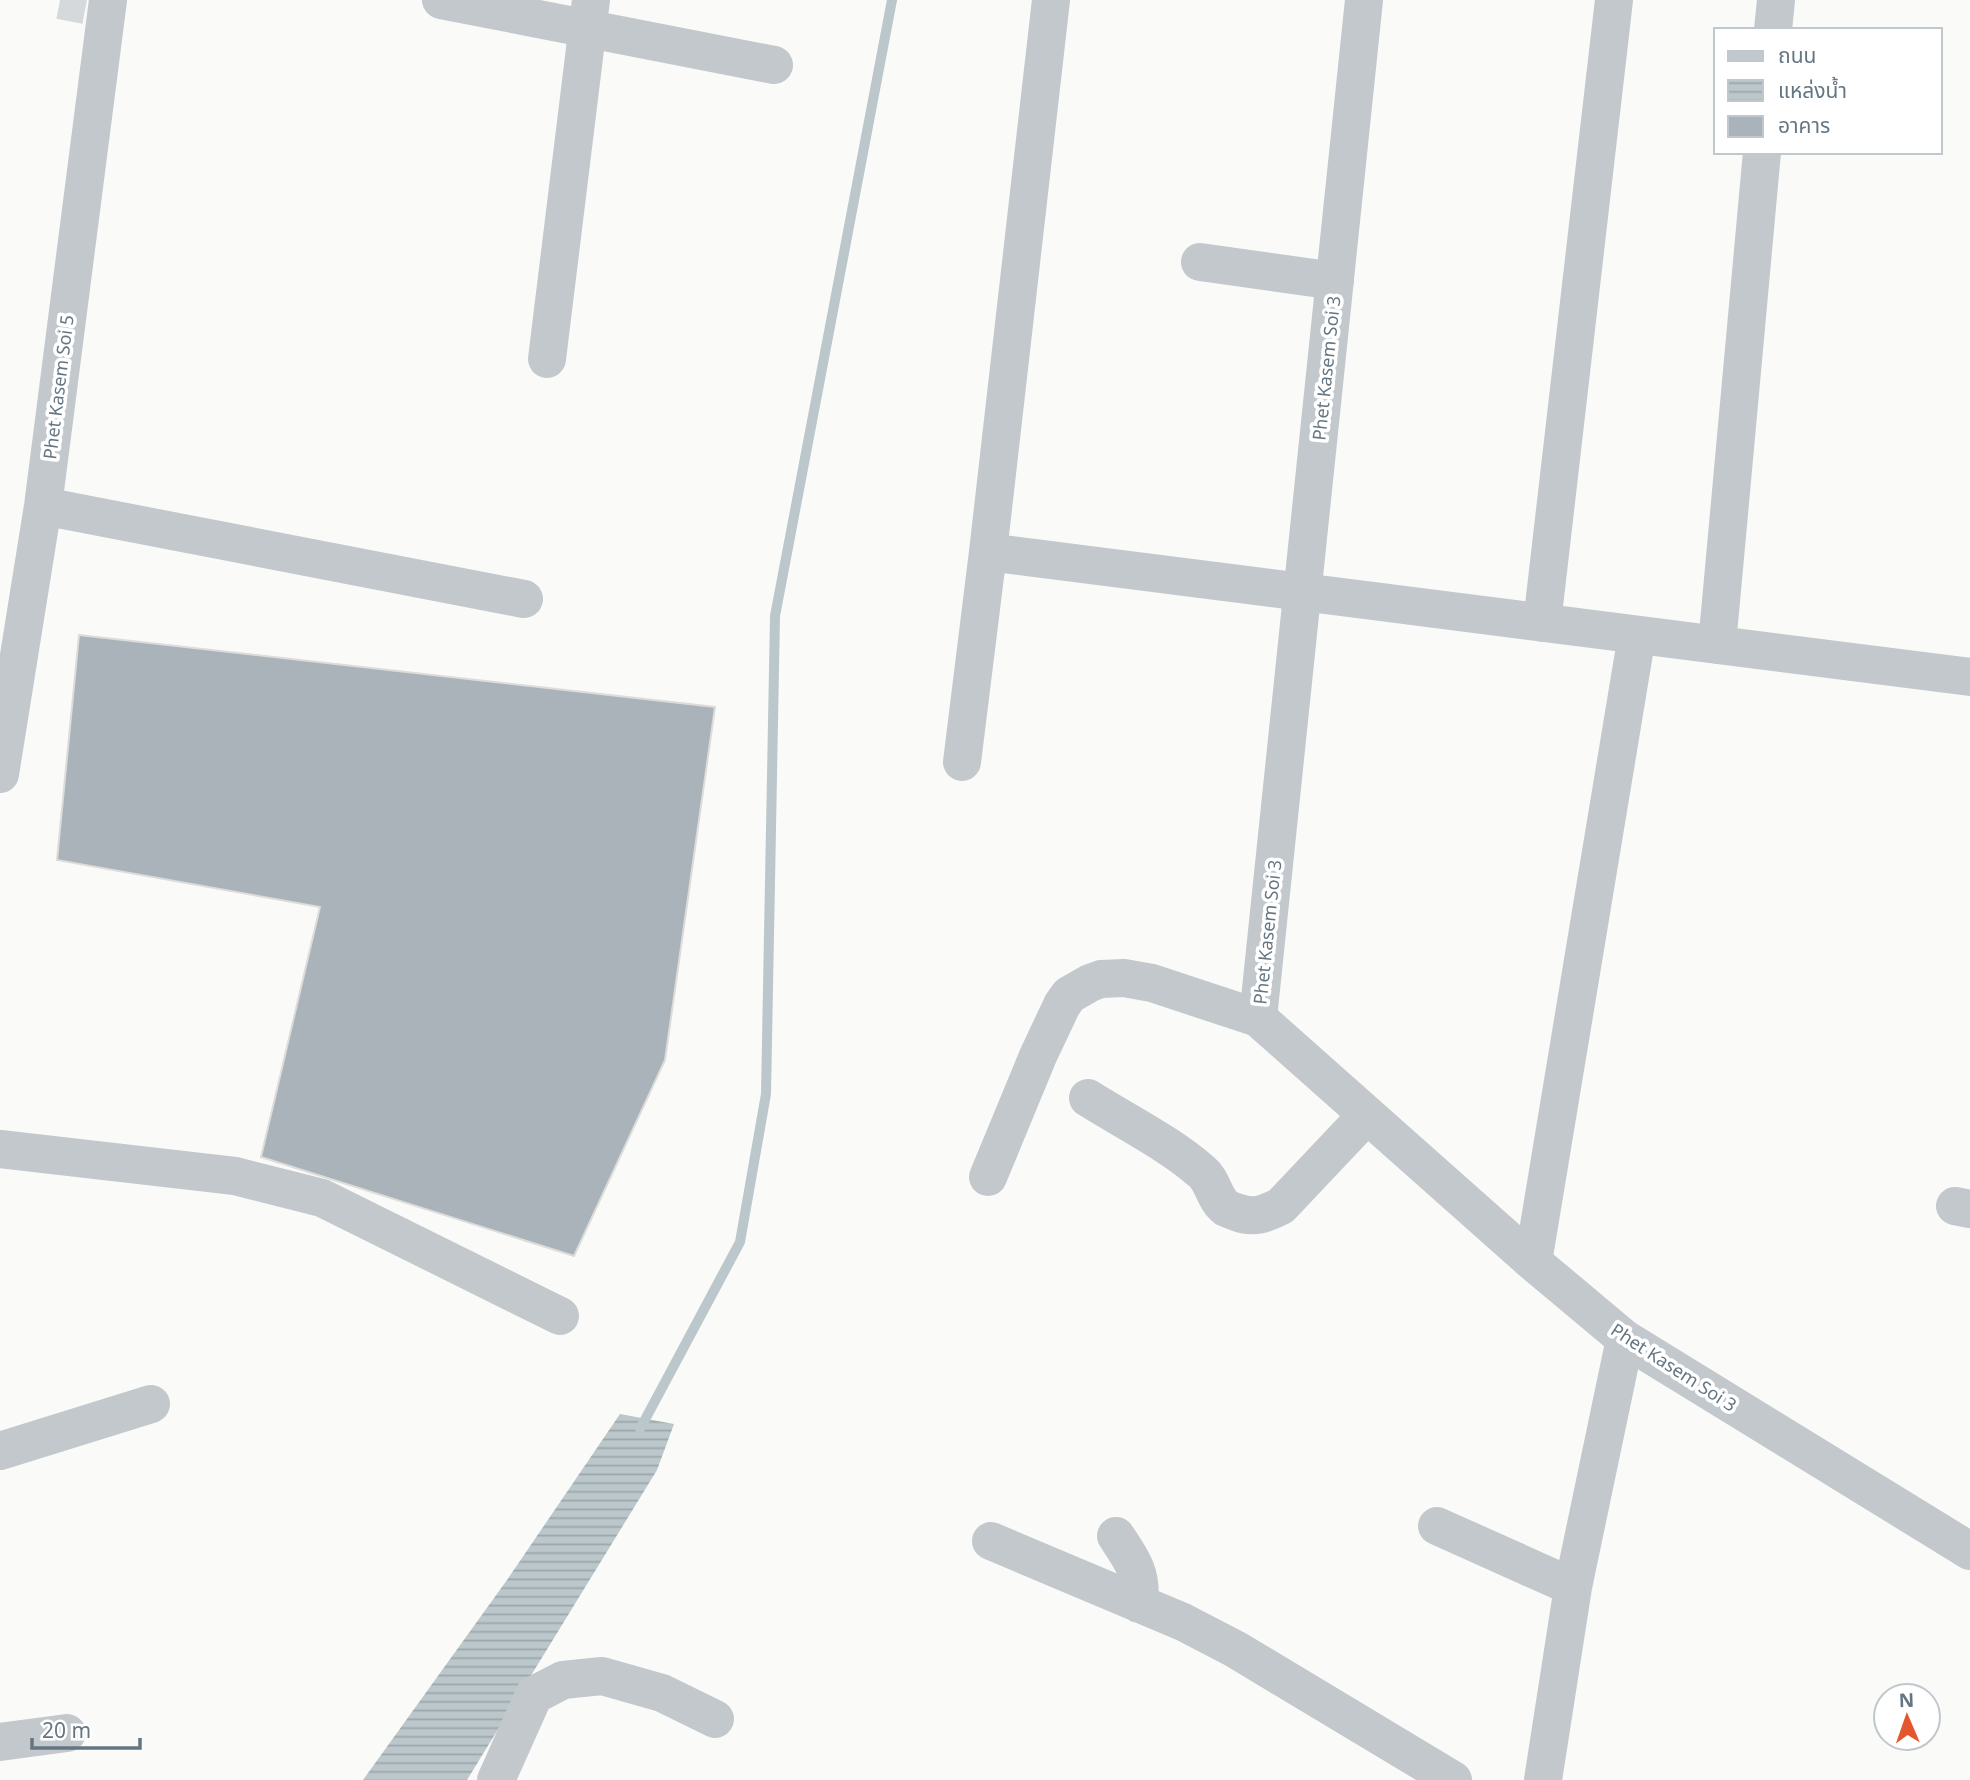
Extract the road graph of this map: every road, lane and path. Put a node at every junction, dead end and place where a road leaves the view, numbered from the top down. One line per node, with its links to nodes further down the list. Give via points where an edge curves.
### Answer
1 (441, 0): 7 (street)
2 (1051, 0): 15 (street)
3 (1364, 0): 12 (street, Phet Kasem Soi 3)
4 (1614, 0): 18 (street)
5 (1776, 0): 8 (street)
6 (100, 5): 14 (street, Phet Kasem Soi 5)
7 (589, 14): 9 (street); 13 (street)
8 (1773, 28)
9 (774, 65)
10 (1762, 154): 20 (street)
11 (1200, 262): 12 (street)
12 (1335, 281): 16 (street, Phet Kasem Soi 3)
13 (547, 359)
14 (43, 506): 17 (street); 23 (street, Phet Kasem Soi 5)
15 (988, 552): 16 (street); 22 (street)
16 (1303, 593): 18 (street); 24 (street, Phet Kasem Soi 3)
17 (524, 599)
18 (1542, 622): 19 (street)
19 (1637, 635): 20 (street); 29 (street)
20 (1717, 645): 21 (street)
21 (1970, 677)
22 (962, 762)
23 (0, 774)
24 (1258, 1018): 26 (street, Phet Kasem Soi 3); 28 (street, via 1124,978 1101,979 1069,995 1038,1056)
25 (1088, 1098): 26 (street, via 1199,1169 1226,1208 1246,1216 1264,1215 1281,1206)
26 (1367, 1115): 29 (street, Phet Kasem Soi 3)
27 (0, 1149): 30 (street, via 235,1176 321,1198)
28 (988, 1177)
29 (1533, 1262): 31 (street, Phet Kasem Soi 3)
30 (560, 1316)
31 (1625, 1339): 37 (street, Phet Kasem Soi 3); 38 (street)
32 (151, 1404): 33 (street)
33 (0, 1451)
34 (1437, 1526): 38 (street)
35 (1116, 1536): 39 (street, via 1140,1577)
36 (991, 1541): 39 (street)
37 (1970, 1551)
38 (1573, 1587): 45 (street)
39 (1139, 1604): 44 (street, via 1235,1649)
40 (715, 1718): 43 (street, via 662,1693 602,1676 563,1680 534,1695)
41 (67, 1733): 42 (street)
42 (0, 1742)
43 (496, 1780)
44 (1454, 1780)
45 (1544, 1780)

